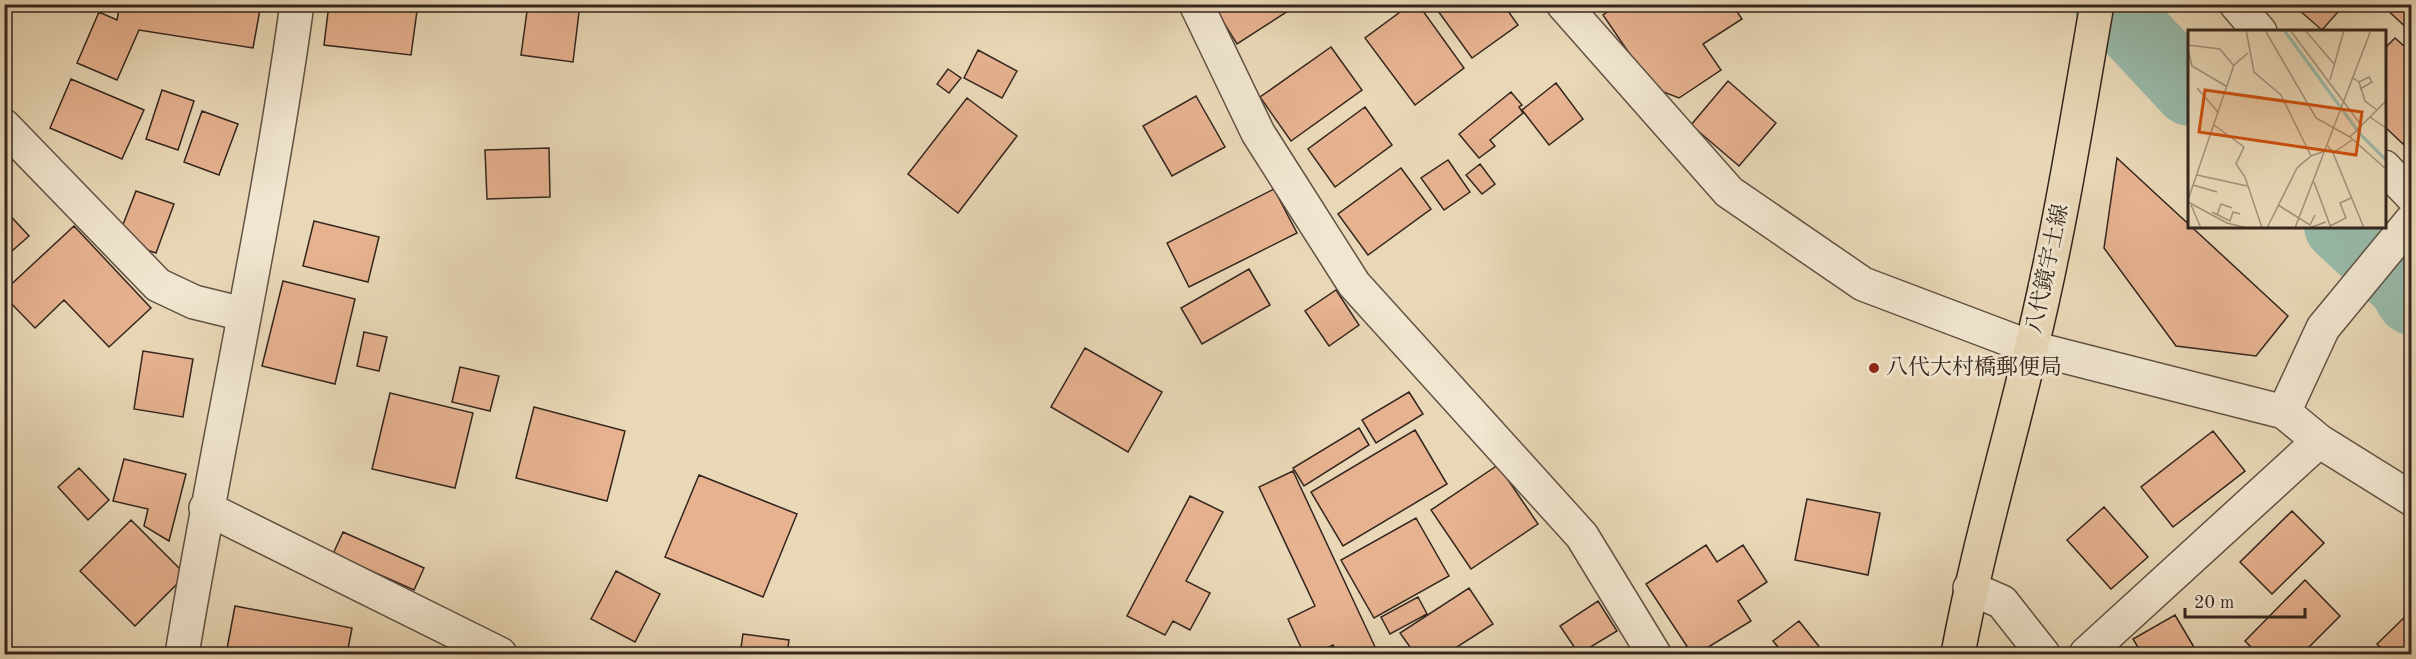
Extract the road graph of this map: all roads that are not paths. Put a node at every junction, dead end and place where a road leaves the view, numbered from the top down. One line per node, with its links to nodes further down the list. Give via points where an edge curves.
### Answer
1 (297, 4): 11 (street, via 284,99)
2 (1196, 4): 20 (street, via 1257,133 1354,284 1582,536)
3 (1563, 4): 12 (street, via 1729,192 1863,284)
4 (2097, 4): 12 (main road, 八代鏡宇土線)
5 (2236, 4): 6 (street)
6 (2258, 30)
7 (4, 126): 11 (street, via 158,285 194,302)
8 (2386, 167): 9 (street)
9 (2412, 196)
10 (2408, 225): 13 (street, via 2323,328)
11 (243, 314): 16 (street)
12 (2032, 348): 13 (street); 17 (main road, 八代鏡宇土線)
13 (2284, 412): 14 (street)
14 (2319, 441): 15 (street); 23 (street)
15 (2412, 499)
16 (206, 508): 18 (street); 19 (street)
17 (1970, 588): 21 (main road, 八代鏡宇土線); 22 (street, via 2002,602)
18 (182, 654)
19 (500, 654)
20 (1654, 654)
21 (1958, 654)
22 (2043, 654)
23 (2086, 654)

